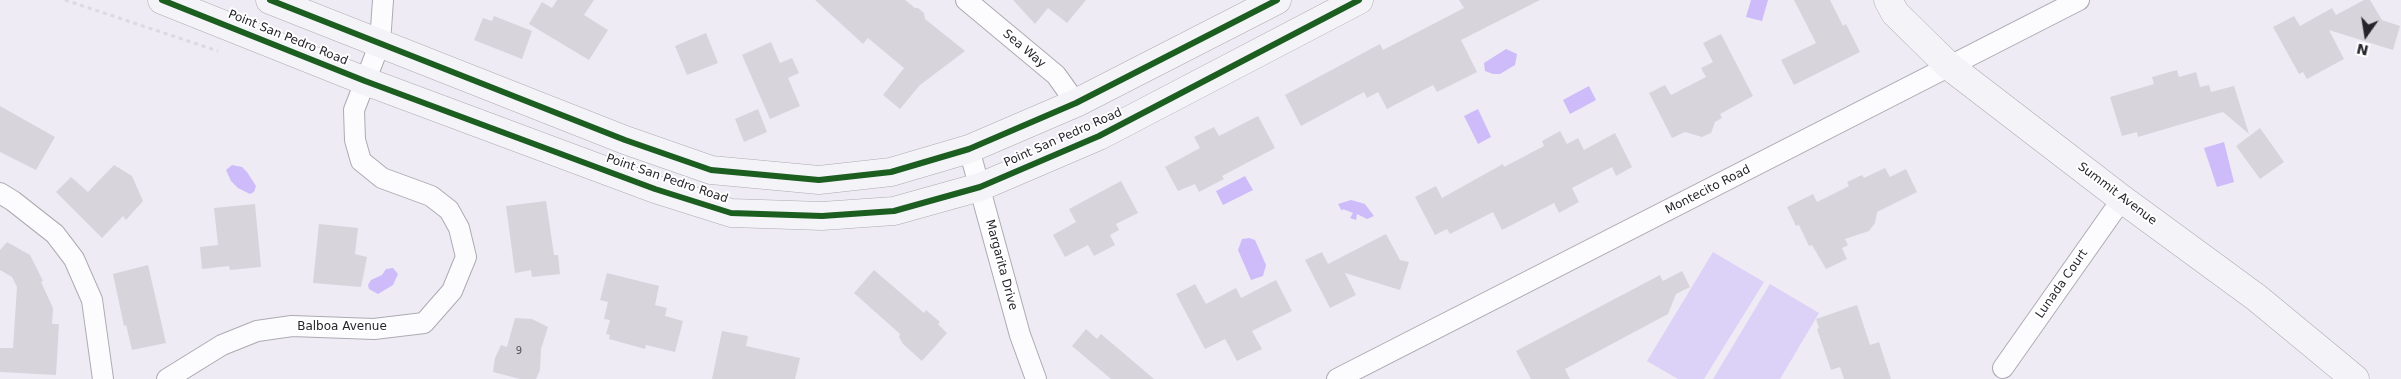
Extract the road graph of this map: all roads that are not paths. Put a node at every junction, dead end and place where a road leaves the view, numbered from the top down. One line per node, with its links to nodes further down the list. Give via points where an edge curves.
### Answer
1 (162, 0): 11 (main road, Point San Pedro Road)
2 (270, 0): 9 (main road, Point San Pedro Road)
3 (382, 0): 9 (street, Balboa Avenue)
4 (966, 0): 12 (street, Sea Way, via 1056,76)
5 (1277, 0): 12 (main road, Point San Pedro Road)
6 (1359, 0): 14 (main road, Point San Pedro Road, via 1099,136)
7 (1888, 0): 10 (main road, Summit Avenue, via 1895,13)
8 (2079, 0): 10 (street, Montecito Road)
9 (380, 44): 11 (street, Balboa Avenue); 13 (main road, Point San Pedro Road, via 625,140 711,170 819,180 891,172)
10 (1949, 66): 16 (main road, Summit Avenue); 21 (street, Montecito Road)
11 (365, 81): 14 (main road, Point San Pedro Road, via 655,189 731,213 822,216 894,211); 19 (street, Balboa Avenue, via 354,110 355,140 361,161 382,178 430,196 449,210 459,228 466,257 452,292 424,323 374,329 292,326 257,331 222,345)
12 (1076, 103): 13 (main road, Point San Pedro Road)
13 (969, 149): 14 (street, Margarita Drive)
14 (980, 187): 20 (street, Margarita Drive, via 1020,335)
15 (0, 193): 18 (street, via 55,234 74,259 92,300)
16 (2122, 199): 17 (street, Lunada Court); 22 (main road, Summit Avenue, via 2257,298)
17 (2003, 368)
18 (103, 379)
19 (167, 379)
20 (1036, 379)
21 (1337, 379)
22 (2355, 379)

